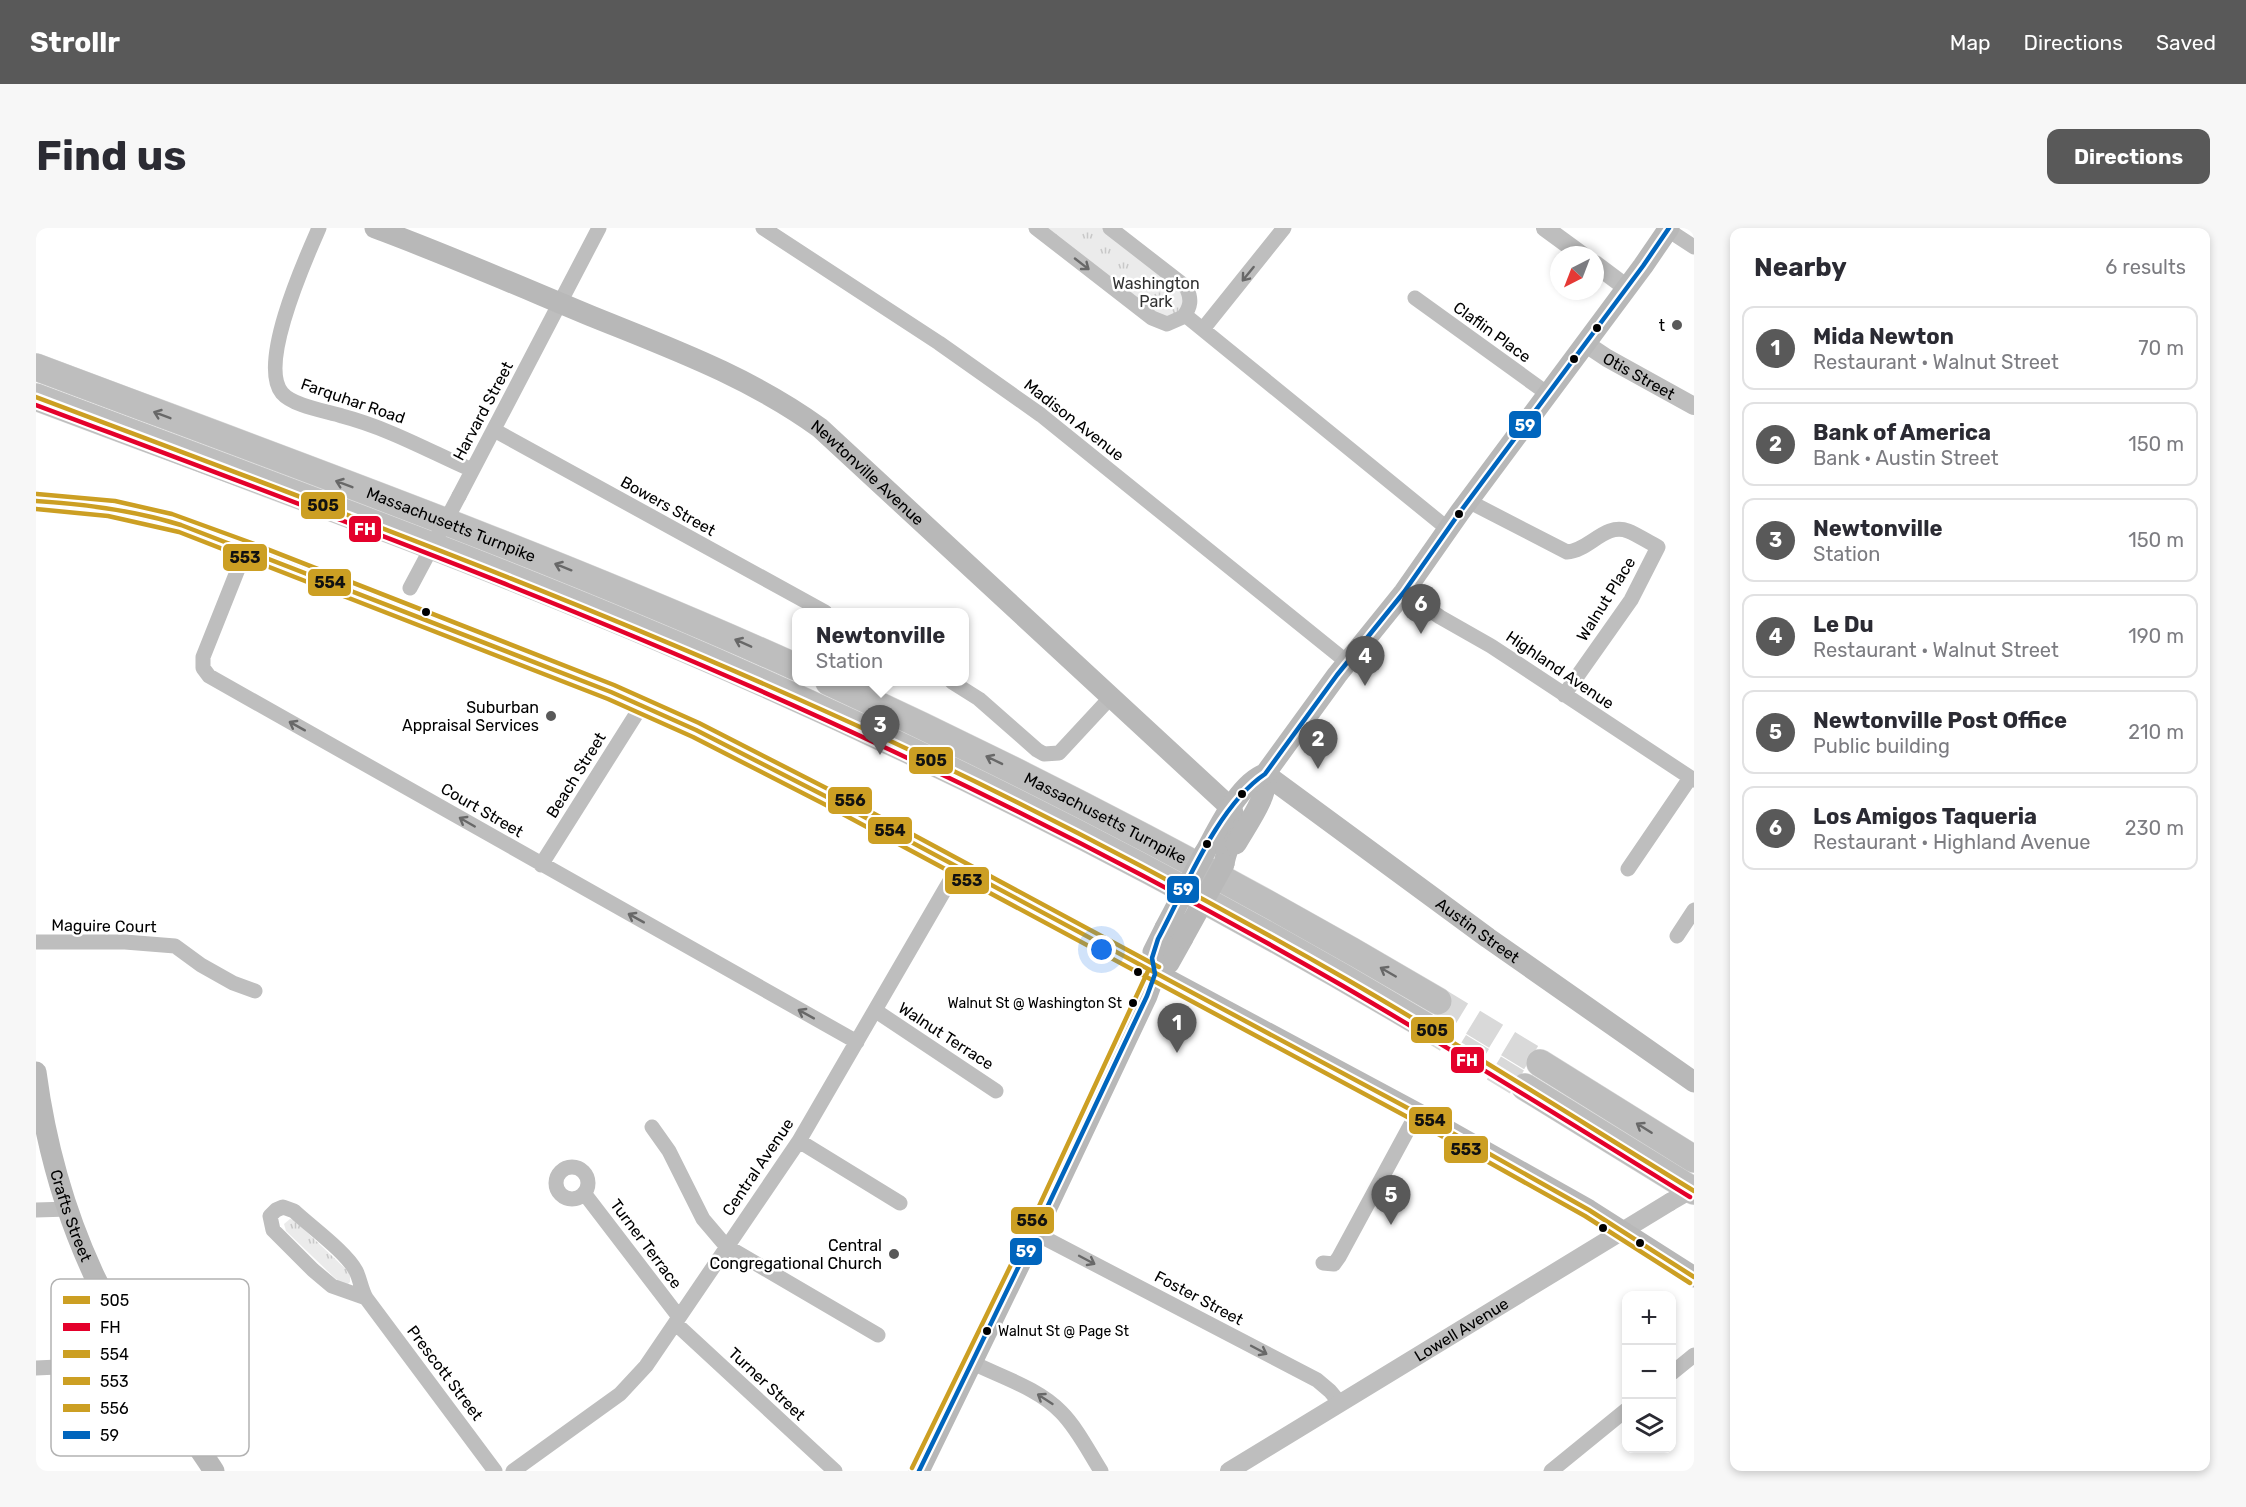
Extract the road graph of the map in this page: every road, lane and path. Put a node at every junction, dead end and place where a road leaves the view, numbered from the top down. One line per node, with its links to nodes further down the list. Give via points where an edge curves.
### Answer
1 (319, 228): 24 (street, Farquhar Road, via 285,311 276,369 283,395 309,407 398,434)
2 (375, 228): 15 (main road, Newtonville Avenue)
3 (598, 228): 15 (street, Harvard Street)
4 (763, 228): 32 (street, Madison Avenue, via 1041,415)
5 (1036, 228): 16 (street, one-way to 16, via 1160,322 1176,322)
6 (1284, 228): 17 (street, one-way to 17)
7 (1545, 228): 10 (street)
8 (1668, 229): 11 (street); 13 (main road)
9 (1117, 230): 16 (street, via 1186,287 1190,303)
10 (1570, 246)
11 (1694, 247)
12 (1604, 271): 13 (street)
13 (1627, 288): 18 (main road)
14 (1415, 298): 20 (street, Claflin Place)
15 (560, 303): 23 (street, Harvard Street); 37 (main road, Newtonville Avenue, via 699,360 793,408 849,454)
16 (1185, 315): 17 (street)
17 (1203, 329): 27 (street)
18 (1586, 344): 20 (main road); 22 (street, Otis Street)
19 (36, 367): 33 (highway, Massachusetts Turnpike, one-way to 19, via 516,549)
20 (1548, 394): 26 (main road)
21 (36, 397): 53 (highway, Massachusetts Turnpike, via 496,571 801,700 1098,843)
22 (1694, 406)
23 (494, 430): 24 (street, Harvard Street); 30 (street, Bowers Street)
24 (472, 470): 31 (street, Harvard Street, bridge)
25 (36, 501): 28 (main road, via 158,517)
26 (1468, 501): 27 (main road); 36 (street, Walnut Place, via 1567,552 1576,552 1618,529 1658,547 1630,600)
27 (1448, 529): 29 (main road)
28 (246, 549): 31 (main road); 43 (street, Court Street, one-way to 28, via 205,671 203,657)
29 (1404, 592): 32 (main road); 36 (street, Highland Avenue)
30 (818, 608)
31 (400, 610): 38 (main road)
32 (1347, 662): 39 (main road)
33 (792, 665)
34 (839, 686): 51 (highway, Massachusetts Turnpike, one-way to 34, via 1157,843)
35 (960, 686): 37 (street, via 1044,754 1059,753)
36 (1564, 695): 40 (street, Highland Avenue)
37 (1112, 697): 41 (main road, Newtonville Avenue)
38 (642, 705): 43 (street, Beach Street); 44 (main road, via 764,764)
39 (1265, 774): 41 (main road, via 1253,780); 42 (main road, via 1262,798); 57 (main road, Austin Street, via 1488,938)
40 (1692, 779): 45 (street)
41 (1231, 808): 42 (main road, via 1236,828); 49 (main road, bridge, via 1153,952)
42 (1224, 864): 49 (main road, bridge, via 1169,963)
43 (541, 865): 54 (street, Court Street, one-way to 43)
44 (958, 867): 49 (main road); 52 (street, Central Avenue)
45 (1628, 869)
46 (1694, 910): 47 (street)
47 (1677, 936)
48 (36, 942): 50 (street, Maguire Court, via 175,946 201,965)
49 (1155, 974): 60 (main road); 70 (main road)
50 (255, 991)
51 (1438, 1001)
52 (876, 1011): 54 (street, Central Avenue); 59 (street, Walnut Terrace)
53 (1424, 1025)
54 (857, 1042): 62 (street, Central Avenue)
55 (1540, 1063): 63 (highway, one-way to 55)
56 (36, 1072): 67 (main road, Crafts Street, via 48,1141)
57 (1694, 1082)
58 (1525, 1087): 64 (highway)
59 (996, 1090)
60 (1417, 1113): 69 (main road); 72 (street, via 1339,1257 1334,1264)
61 (652, 1127): 71 (street, via 669,1151 703,1219)
62 (799, 1141): 66 (street); 71 (street, Central Avenue)
63 (1694, 1159)
64 (1694, 1189): 69 (street, Lowell Avenue, bridge)
65 (584, 1193): 76 (street, Turner Terrace)
66 (900, 1203)
67 (69, 1209): 68 (street); 74 (main road, Crafts Street)
68 (36, 1210)
69 (1622, 1231): 73 (main road); 83 (street, Lowell Avenue)
70 (1035, 1233): 79 (main road); 83 (street, Foster Street, one-way to 83, via 1317,1380)
71 (726, 1246): 76 (street, Central Avenue); 77 (street)
72 (1323, 1263)
73 (1694, 1278)
74 (97, 1279)
75 (366, 1298): 75 (street, Prescott Street, via 349,1260 294,1211 283,1207 270,1216 273,1230 313,1270 332,1286); 87 (street, Prescott Street)
76 (677, 1320): 88 (street, Central Avenue, via 629,1386); 89 (street, Turner Street)
77 (878, 1335)
78 (1694, 1355): 82 (street)
79 (971, 1362): 90 (main road); 91 (street, one-way to 79, via 1063,1413 1037,1394)
80 (51, 1367): 81 (street)
81 (36, 1368)
82 (1676, 1369)
83 (1340, 1403): 92 (street, Lowell Avenue)
84 (1622, 1413): 93 (street)
85 (204, 1456): 86 (main road, Crafts Street)
86 (214, 1471)
87 (495, 1471)
88 (513, 1471)
89 (835, 1471)
90 (919, 1471)
91 (1101, 1471)
92 (1229, 1471)
93 (1551, 1471)

